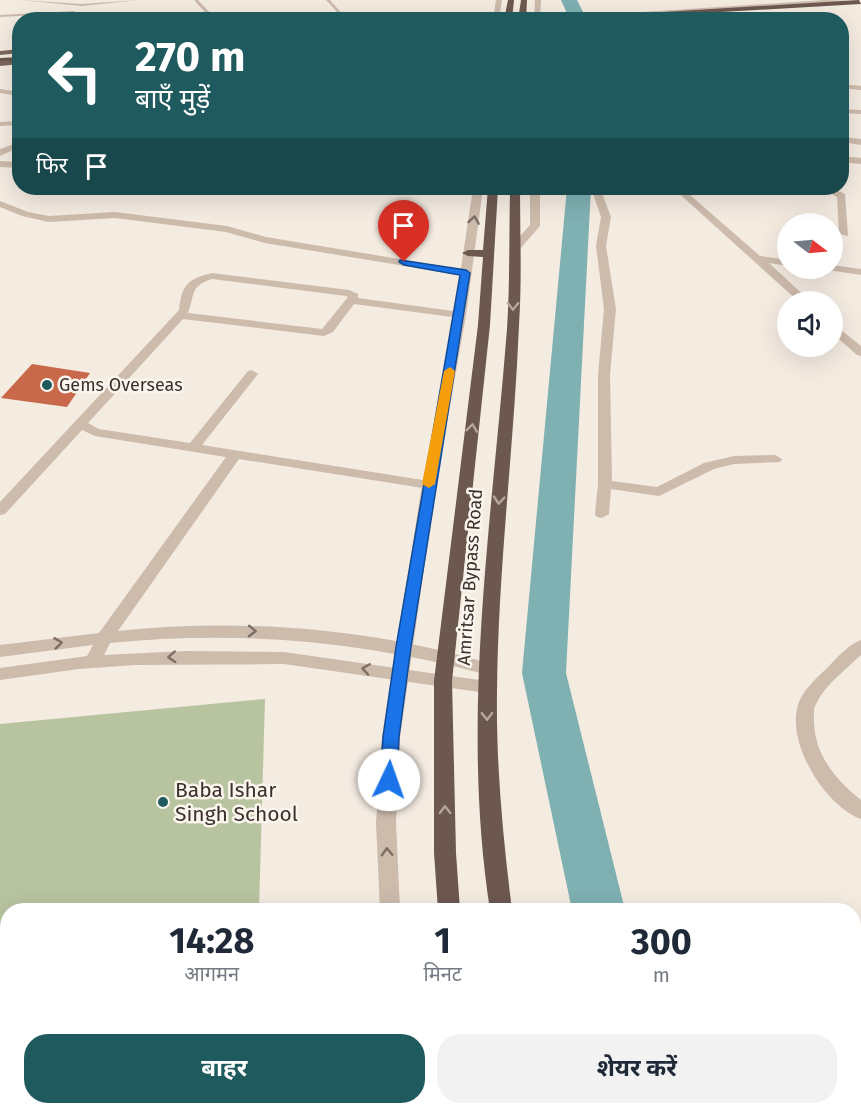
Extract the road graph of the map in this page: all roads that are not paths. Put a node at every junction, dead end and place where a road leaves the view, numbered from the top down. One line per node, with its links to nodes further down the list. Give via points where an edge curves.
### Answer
1 (21, 0): 2 (lane, via 82,5)
2 (138, 0)
3 (196, 0): 7 (lane)
4 (328, 0): 8 (lane)
5 (787, 2): 6 (street); 9 (street)
6 (859, 4): 10 (highway); 11 (highway); 12 (street)
7 (207, 12)
8 (339, 12)
9 (676, 12)
10 (702, 12)
11 (752, 12)
12 (774, 12)
13 (477, 195): 23 (street, one-way to 13)
14 (492, 195): 24 (highway, Amritsar Bypass Road)
15 (515, 195): 22 (highway, Amritsar Bypass Road)
16 (535, 195): 22 (street, via 535,226)
17 (598, 195): 42 (street, via 606,218 601,246 610,309 604,375)
18 (692, 195): 25 (street)
19 (840, 195): 21 (street)
20 (0, 204): 29 (street, via 49,219 115,215 237,231 265,240)
21 (844, 234)
22 (515, 248): 53 (highway, Amritsar Bypass Road, one-way to 53, via 513,325)
23 (468, 253): 24 (highway); 29 (street)
24 (487, 254): 49 (highway, Amritsar Bypass Road, one-way to 24, via 484,325)
25 (759, 259): 26 (street); 30 (street)
26 (777, 261)
27 (843, 270): 28 (street)
28 (861, 272)
29 (466, 273): 33 (street)
30 (794, 291)
31 (351, 300): 32 (street, via 324,333); 32 (street, via 354,296 349,293 208,276 187,291 187,304); 33 (street)
32 (181, 315): 37 (street)
33 (460, 315): 41 (street)
34 (843, 336): 35 (street)
35 (861, 352)
36 (252, 374): 38 (street)
37 (81, 424): 38 (street, via 94,432); 43 (street)
38 (194, 447): 39 (street)
39 (236, 453): 41 (street); 45 (street)
40 (775, 459): 42 (street, via 734,460 709,466 659,492)
41 (429, 484): 47 (street)
42 (605, 484): 44 (street)
43 (0, 511)
44 (602, 514)
45 (105, 638): 47 (street, one-way to 47, via 267,631); 48 (street, one-way to 45); 50 (street)
46 (861, 646): 55 (street, via 806,704 804,734 828,781)
47 (404, 647): 49 (street); 52 (street)
48 (0, 651)
49 (446, 657): 53 (street); 54 (highway, Amritsar Bypass Road)
50 (92, 662): 51 (street); 52 (street, one-way to 50, via 284,658 186,657)
51 (0, 674)
52 (399, 675): 54 (street); 56 (street, one-way to 52, via 386,823)
53 (487, 678): 54 (street); 58 (highway, Amritsar Bypass Road, one-way to 58, via 489,791)
54 (443, 681): 57 (highway, Amritsar Bypass Road, one-way to 54)
55 (861, 812)
56 (390, 903)
57 (449, 903)
58 (500, 903)

